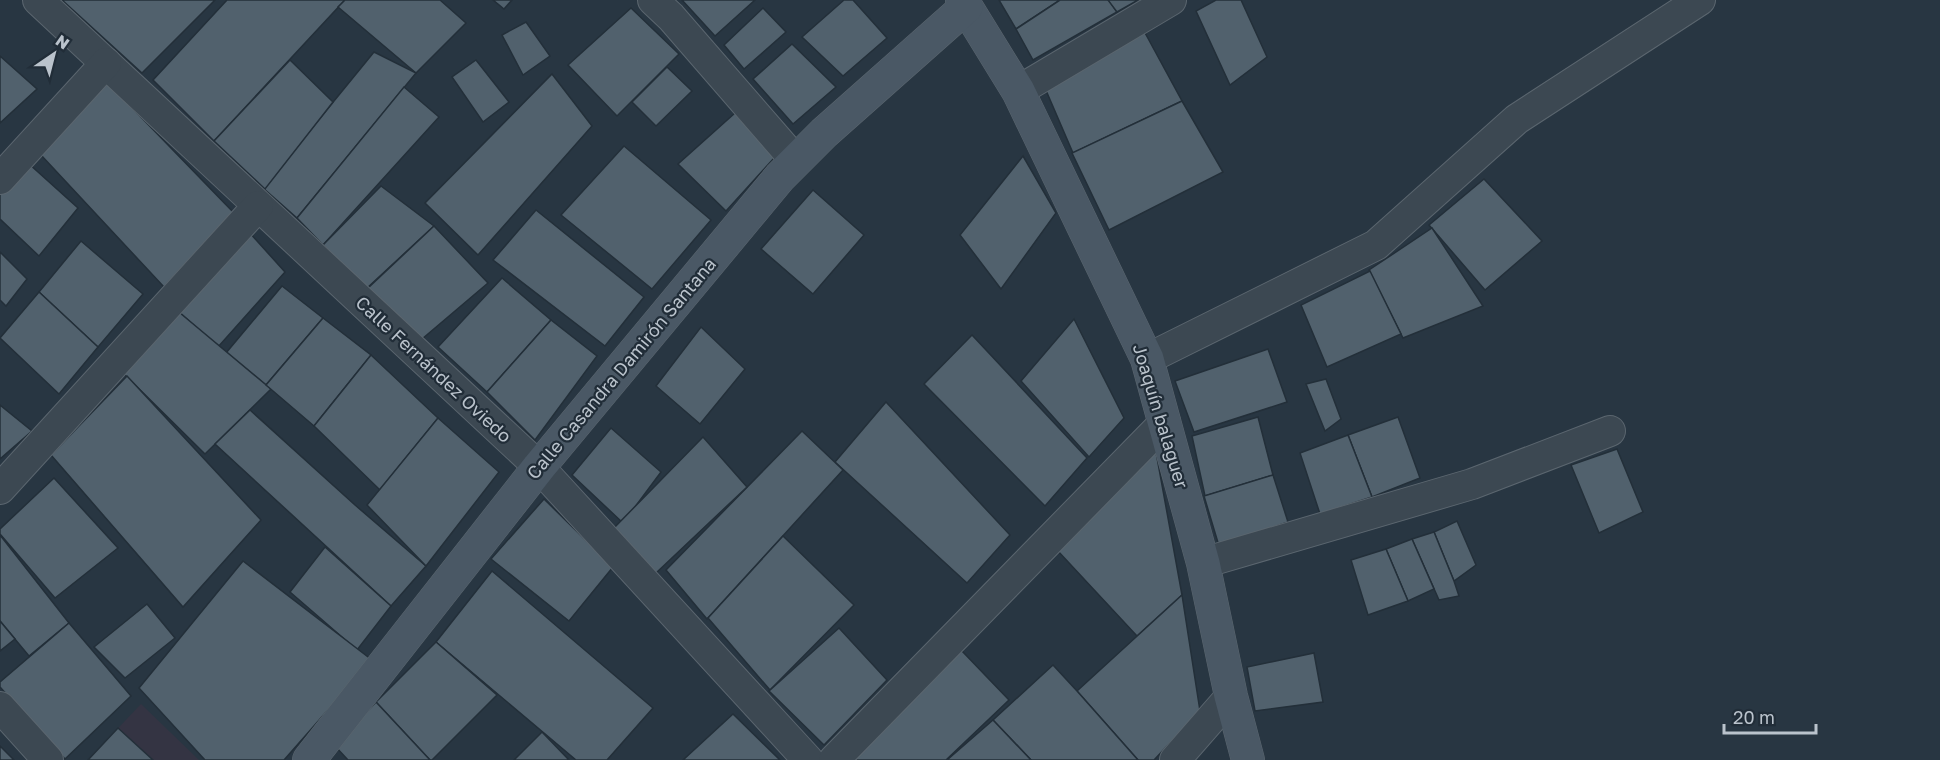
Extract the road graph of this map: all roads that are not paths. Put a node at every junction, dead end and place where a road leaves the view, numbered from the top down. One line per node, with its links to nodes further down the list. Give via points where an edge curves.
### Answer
1 (38, 0): 6 (street, Calle Fernández Oviedo)
2 (653, 0): 8 (street)
3 (1171, 0): 7 (street)
4 (1700, 0): 11 (street, via 1517,119 1376,245)
5 (964, 3): 7 (main road, Joaquín balaguer); 8 (main road, Calle Casandra Damirón Santana)
6 (106, 63): 9 (street); 10 (street, Calle Fernández Oviedo)
7 (1018, 91): 11 (main road, Joaquín balaguer)
8 (796, 161): 14 (main road, Calle Casandra Damirón Santana)
9 (0, 179)
10 (258, 206): 14 (street, Calle Fernández Oviedo); 15 (street)
11 (1147, 359): 12 (main road, Joaquín balaguer)
12 (1166, 422): 16 (main road, Joaquín balaguer); 22 (street)
13 (1610, 431): 16 (street, via 1472,484)
14 (539, 467): 19 (main road, Calle Casandra Damirón Santana); 21 (street, Calle Fernández Oviedo)
15 (0, 489)
16 (1203, 563): 17 (main road, Joaquín balaguer)
17 (1231, 696): 23 (street); 24 (main road, Joaquín balaguer)
18 (0, 707): 20 (street)
19 (317, 757)
20 (48, 760)
21 (808, 760)
22 (834, 760)
23 (1175, 760)
24 (1248, 760)

